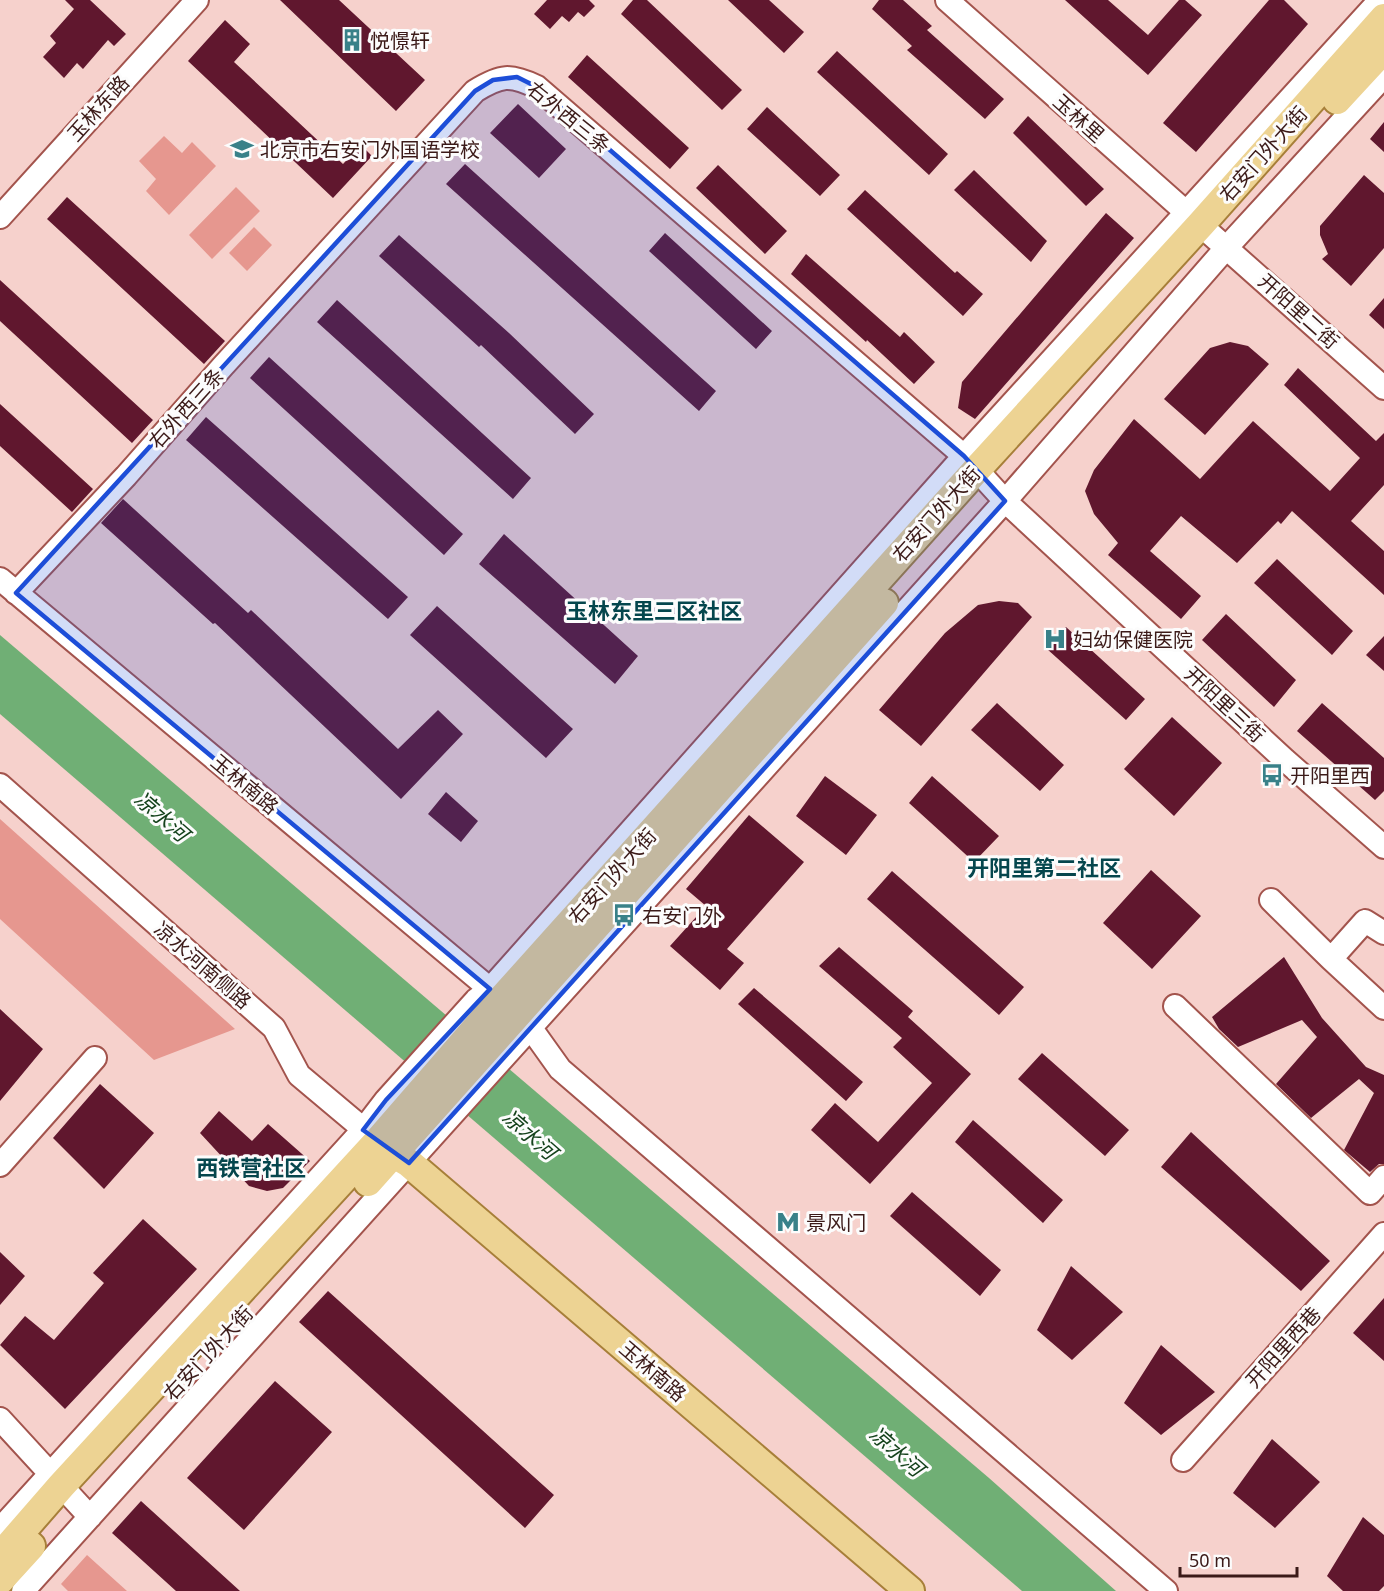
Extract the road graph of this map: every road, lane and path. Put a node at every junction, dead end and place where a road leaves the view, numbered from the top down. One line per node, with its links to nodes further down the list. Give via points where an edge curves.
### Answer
1 (197, 0): 7 (street, 玉林东路)
2 (947, 0): 8 (street, 玉林里)
3 (1380, 0): 8 (street)
4 (1384, 18): 8 (main road, 右安门外大街)
5 (1384, 49): 8 (main road, 右安门外大街)
6 (1384, 76): 8 (street)
7 (0, 217)
8 (1207, 230): 9 (street, 开阳里二街); 10 (main road, 右安门外大街); 10 (street)
9 (1384, 388)
10 (984, 478): 11 (street, 右外西三条, via 537,87 517,77 493,80 475,91 126,476); 13 (street, 开阳里三街); 19 (main road, 右安门外大街); 19 (street)
11 (8, 586): 19 (street, 玉林南路)
12 (0, 785): 22 (street, 凉水河南侧路, via 274,1028 298,1075)
13 (1384, 847)
14 (1270, 900): 16 (street)
15 (1384, 933): 16 (street, via 1365,921)
16 (1331, 959): 18 (street)
17 (1174, 1006): 24 (street, via 1370,1193)
18 (1384, 1008)
19 (502, 1015): 21 (main road, 右安门外大街); 21 (street); 32 (street, 玉林南路)
20 (95, 1058): 23 (street)
21 (408, 1119): 22 (main road, 右安门外大街); 22 (street)
22 (386, 1147): 28 (main road, 右安门外大街); 28 (street); 31 (main road, 玉林南路)
23 (0, 1165)
24 (1384, 1177)
25 (1384, 1234): 27 (street, 开阳里西巷)
26 (0, 1419): 28 (street)
27 (1183, 1460)
28 (68, 1494): 29 (main road, 右安门外大街); 29 (street); 30 (street)
29 (1, 1554)
30 (22, 1591)
31 (910, 1591)
32 (1166, 1591)

